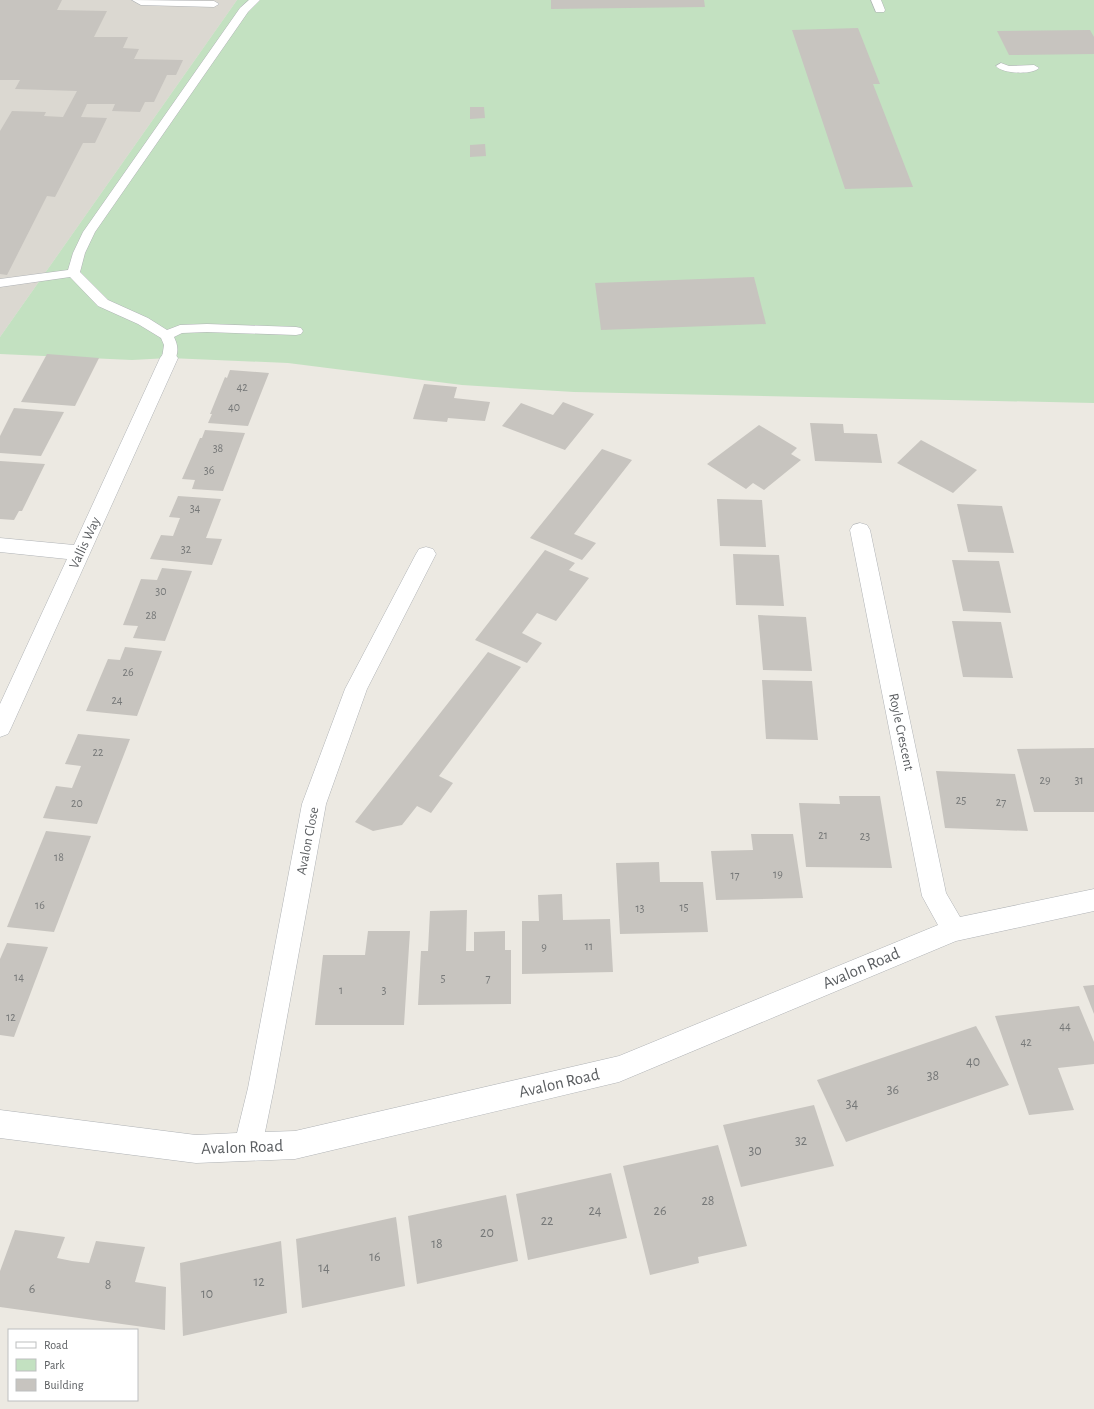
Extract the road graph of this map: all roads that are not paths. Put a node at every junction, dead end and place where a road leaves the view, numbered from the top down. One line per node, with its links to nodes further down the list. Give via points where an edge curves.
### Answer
1 (137, 0): 4 (lane)
2 (255, 0): 8 (lane, via 244,10 89,232)
3 (876, 0): 5 (lane)
4 (214, 4)
5 (880, 10)
6 (1001, 66): 7 (lane, via 1007,69)
7 (1034, 68)
8 (73, 273): 9 (lane); 11 (lane, via 103,303 143,321)
9 (0, 283)
10 (296, 331): 11 (lane, via 208,328 180,329)
11 (166, 335): 12 (lane, via 171,345)
12 (169, 358): 15 (street, Vallis Way)
13 (860, 530): 19 (street, Royle Crescent, via 934,896)
14 (0, 545): 15 (street)
15 (80, 553): 17 (street, Vallis Way)
16 (426, 554): 21 (street, Avalon Close, via 356,689 314,804)
17 (0, 728)
18 (1094, 900): 19 (street, Avalon Road)
19 (954, 930): 21 (street, Avalon Road, via 620,1069 296,1145)
20 (0, 1124): 21 (street, Avalon Road, via 196,1149)
21 (248, 1147)

